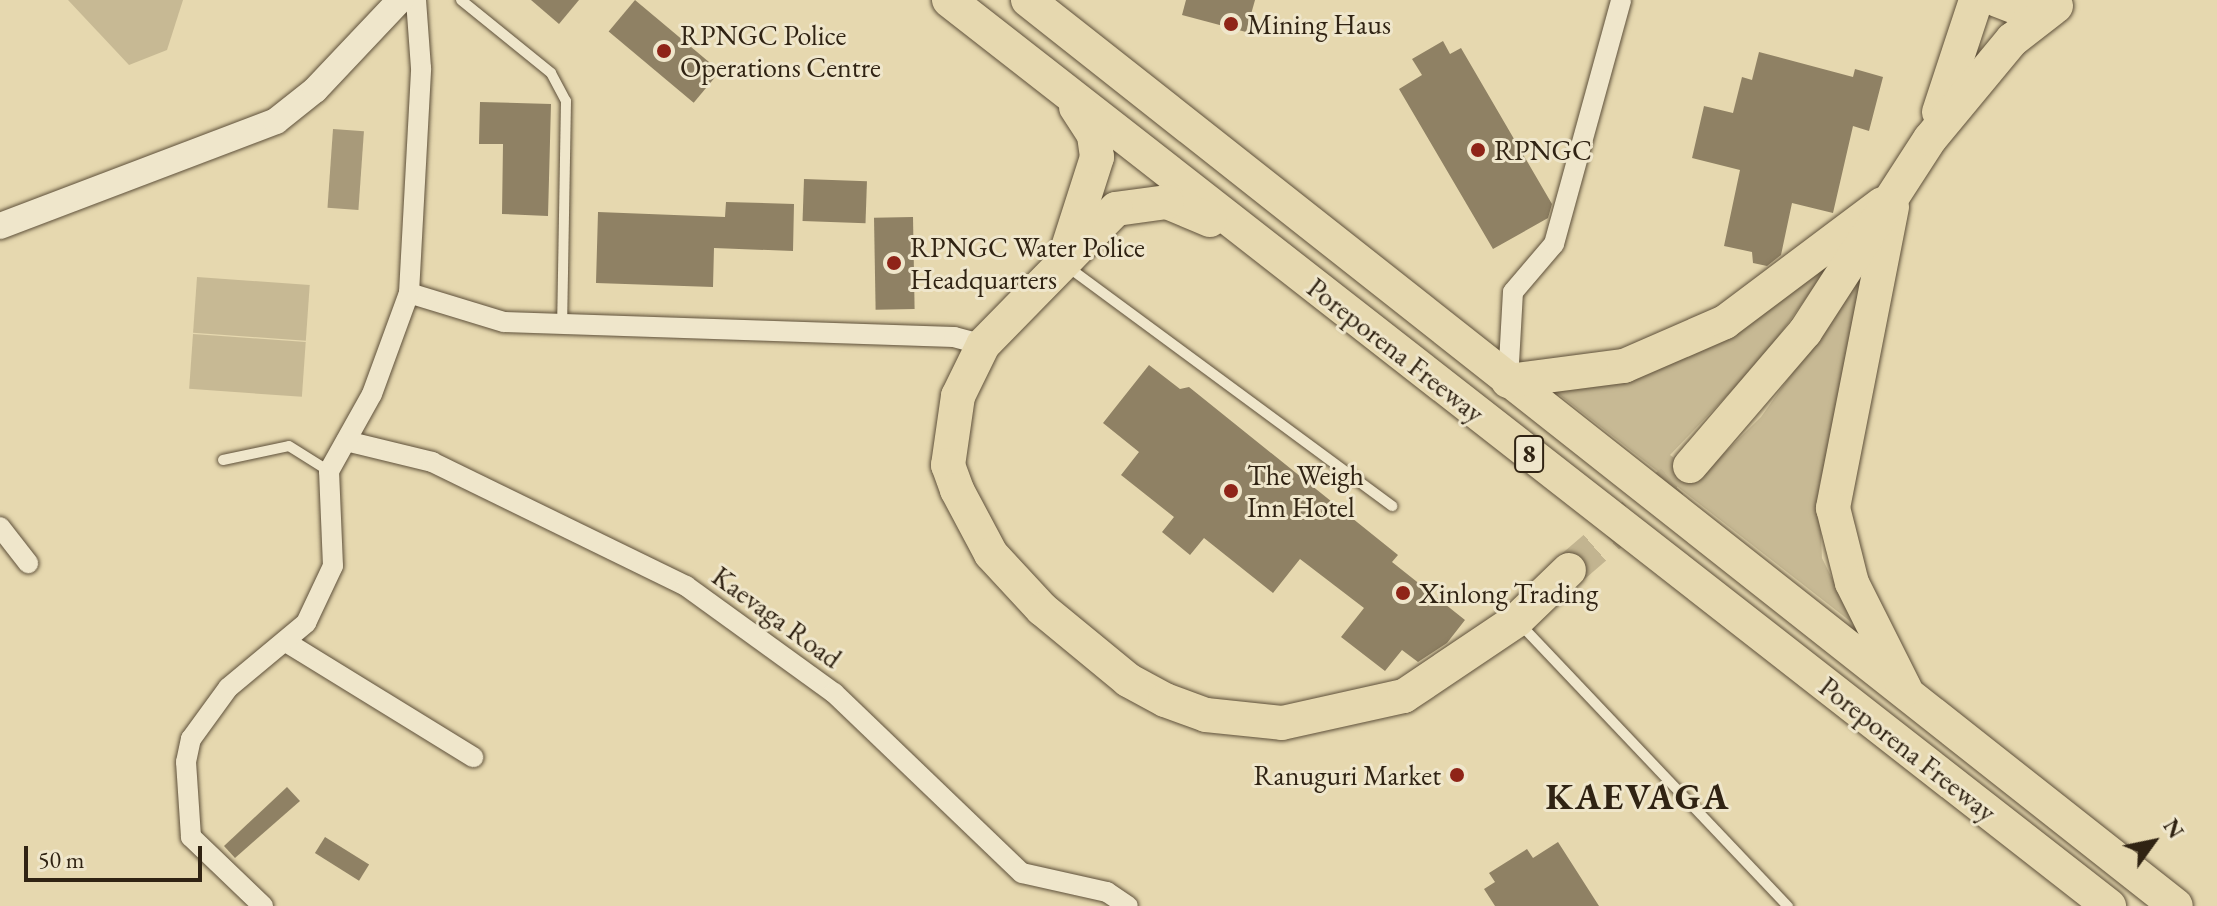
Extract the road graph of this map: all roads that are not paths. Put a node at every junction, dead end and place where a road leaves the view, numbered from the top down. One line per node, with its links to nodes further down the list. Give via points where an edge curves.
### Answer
1 (400, 0): 13 (street, via 315,90 276,121)
2 (416, 0): 16 (street, via 421,68)
3 (461, 0): 17 (lane, via 551,73 566,101)
4 (949, 0): 10 (highway, Poreporena Freeway / 8)
5 (1028, 0): 19 (highway, Poreporena Freeway / 8)
6 (1621, 0): 19 (street, via 1554,244 1513,292)
7 (1976, 0): 11 (highway)
8 (1997, 0): 9 (highway, via 2031,13)
9 (2058, 4): 11 (highway, via 2012,40)
10 (1067, 94): 14 (highway, Poreporena Freeway / 8); 15 (highway, via 1094,135 1097,157)
11 (1930, 139): 12 (highway)
12 (1894, 195): 19 (highway, via 1725,322 1624,366); 22 (highway, via 1805,332); 30 (highway, via 1833,508 1852,583)
13 (0, 226)
14 (1264, 247): 15 (highway, via 1186,207 1144,200 1116,209); 35 (highway, Poreporena Freeway / 8)
15 (1063, 264): 18 (highway); 24 (lane)
16 (409, 293): 17 (street, via 467,315); 20 (street, via 378,380)
17 (562, 323): 18 (street, via 954,337)
18 (983, 345): 28 (highway, via 958,396 949,454 964,507 991,554 1042,609 1115,671 1165,700 1206,715 1282,723 1347,714 1404,696)
19 (1508, 381): 30 (highway, Poreporena Freeway / 8)
20 (346, 441): 23 (street); 33 (street, Kaevaga Road, via 432,462 686,586 834,693 1022,873 1107,892)
21 (223, 460): 23 (lane, via 289,446)
22 (1690, 466)
23 (329, 471): 29 (street, via 335,558 306,623)
24 (1392, 506)
25 (0, 527): 26 (street)
26 (28, 563)
27 (1569, 570): 28 (highway)
28 (1517, 620): 34 (lane)
29 (286, 642): 31 (street); 32 (street, via 210,712 191,739 184,782 191,837)
30 (1910, 699): 36 (highway, Poreporena Freeway / 8)
31 (473, 757)
32 (263, 906)
33 (1128, 906)
34 (1788, 906)
35 (2109, 906)
36 (2176, 906)

